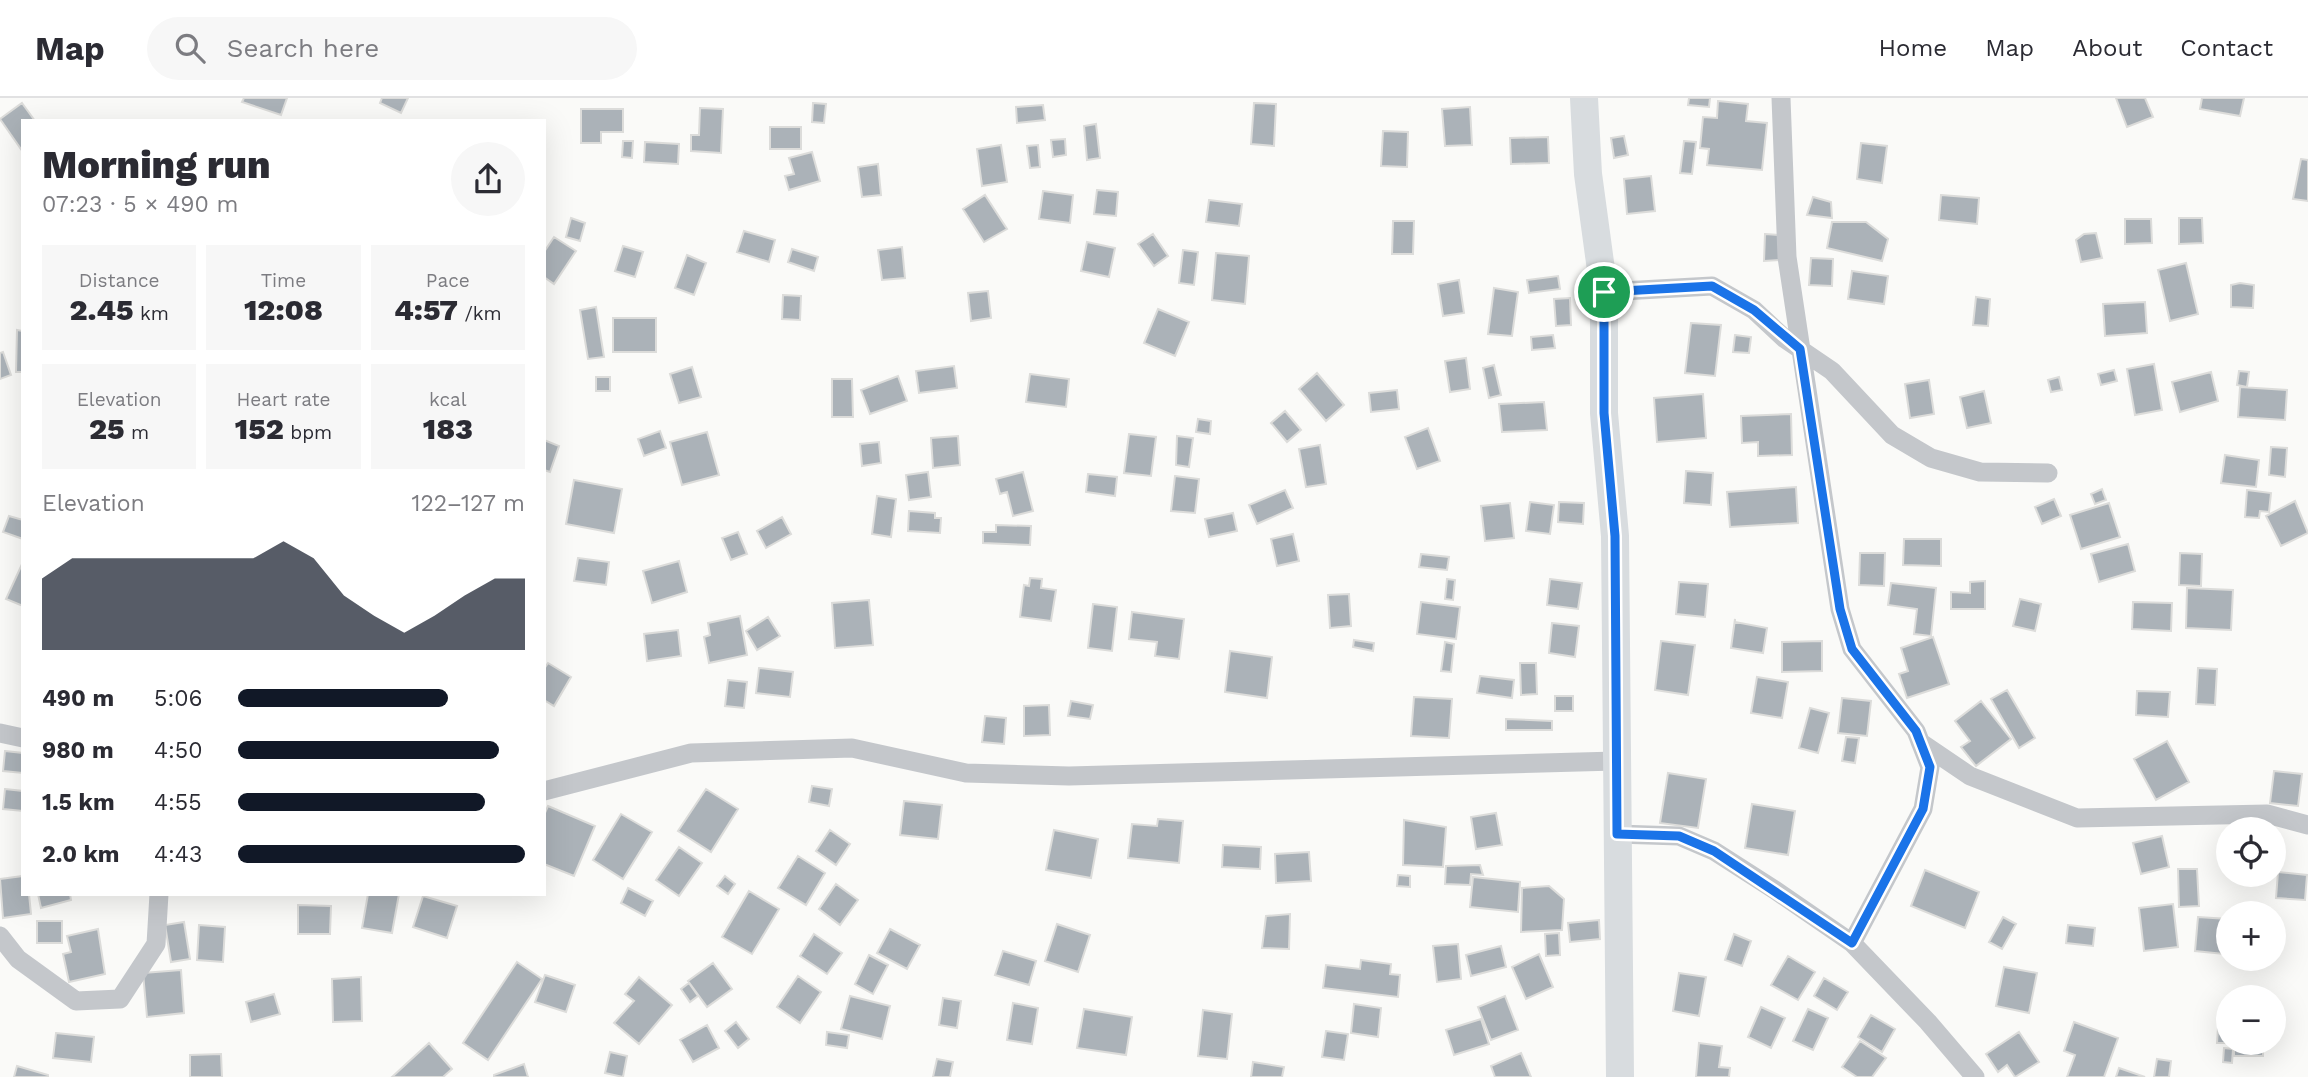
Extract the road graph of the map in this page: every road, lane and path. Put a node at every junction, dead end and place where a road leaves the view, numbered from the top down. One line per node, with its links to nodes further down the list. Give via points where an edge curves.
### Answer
1 (1584, 98): 3 (street, via 1588,174)
2 (1782, 98): 4 (street, via 1787,257)
3 (1604, 292): 4 (street, via 1712,286 1754,310); 9 (street, via 1604,413 1615,536)
4 (1800, 349): 5 (street, via 1832,371 1892,435 1931,458 1980,472); 8 (street, via 1852,649)
5 (2048, 473)
6 (0, 733): 7 (street)
7 (21, 738)
8 (1920, 742): 11 (street, via 1970,776 2077,818 2267,814); 15 (street, via 1930,767 1923,809)
9 (1616, 761): 10 (street, via 1069,776 966,773 852,748 704,752); 12 (street)
10 (546, 790)
11 (2308, 825)
12 (1617, 834): 15 (street, via 1679,836 1714,851); 16 (street)
13 (159, 896): 14 (street, via 156,944 120,999 76,1001 18,959)
14 (0, 936)
15 (1852, 943): 17 (street)
16 (1620, 1077)
17 (1975, 1077)

